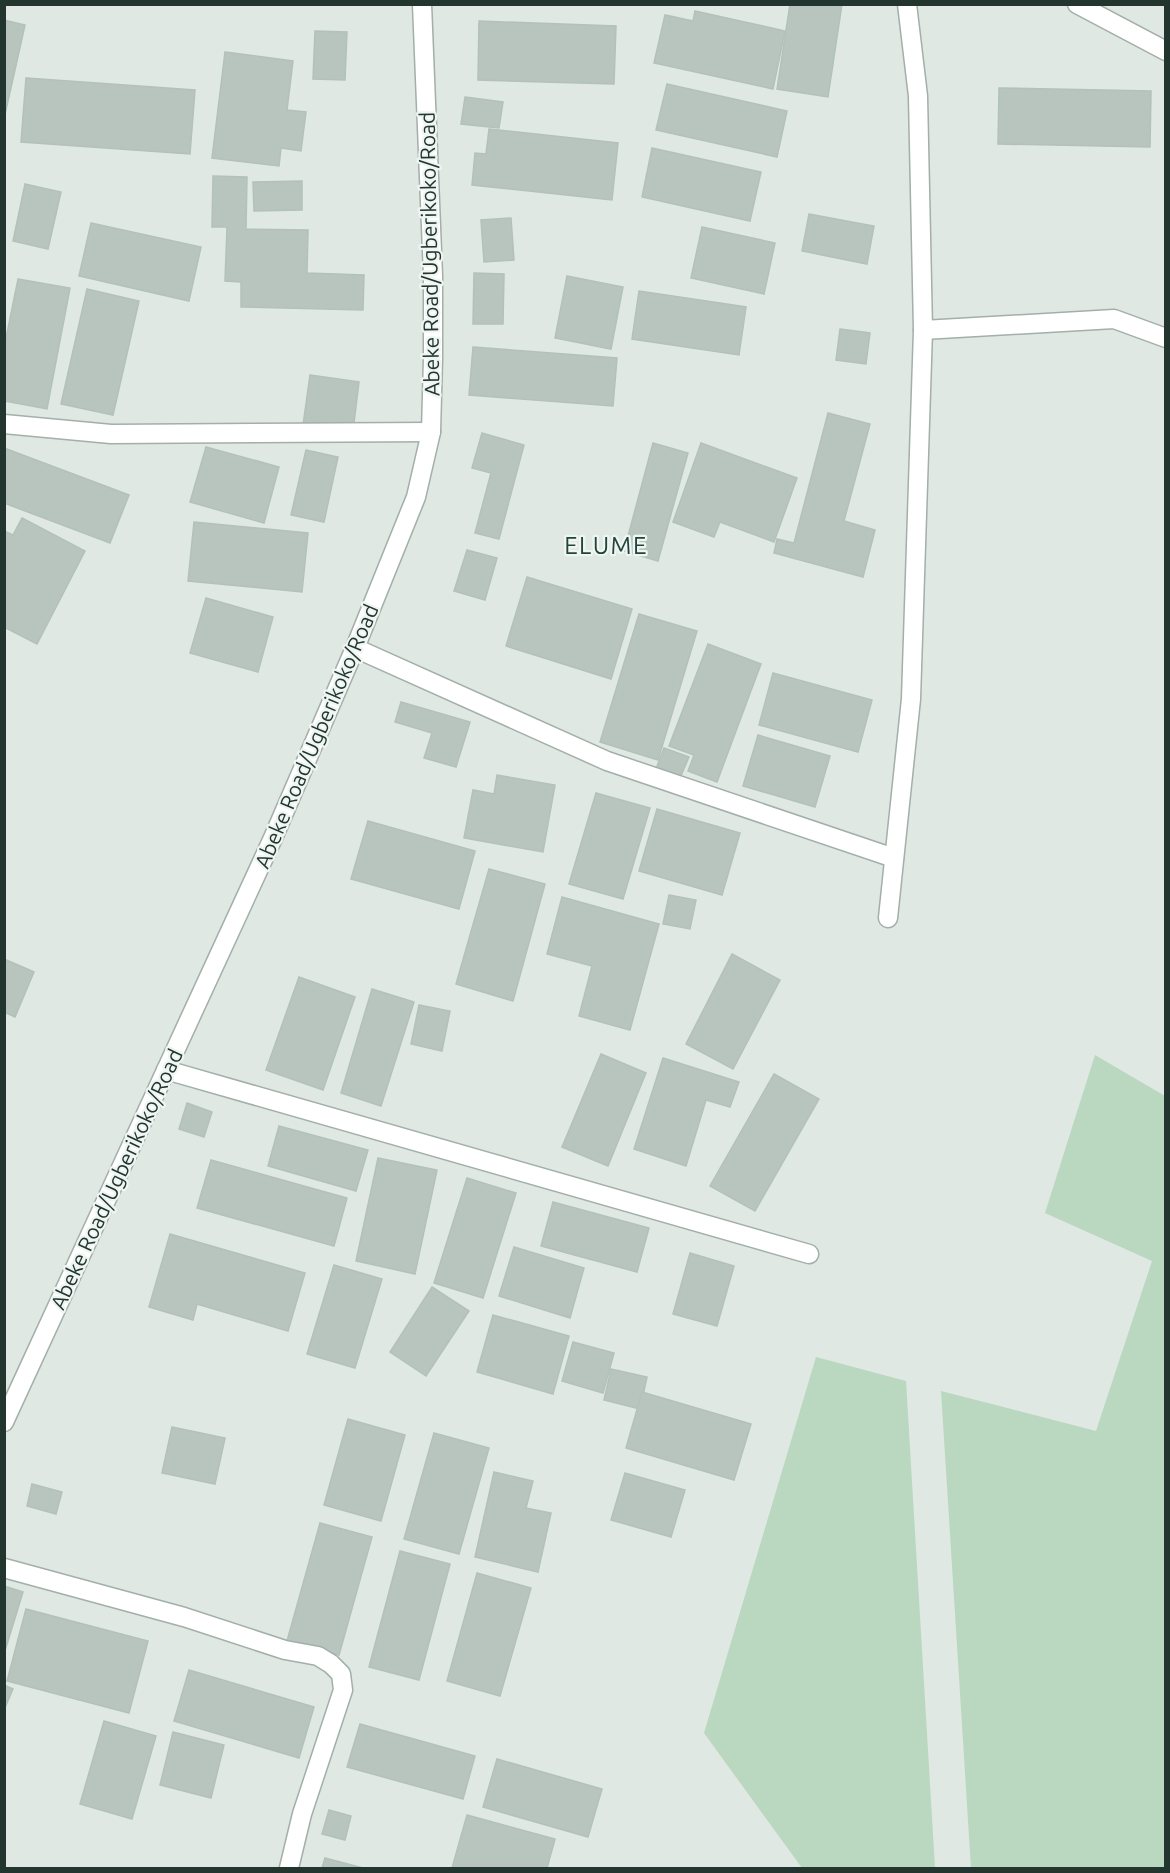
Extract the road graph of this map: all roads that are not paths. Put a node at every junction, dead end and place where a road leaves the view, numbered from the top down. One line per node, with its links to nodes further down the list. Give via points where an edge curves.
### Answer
1 (422, 4): 8 (street, Abeke Road/Ugberikoko/Road, via 433,276)
2 (907, 4): 5 (street, via 918,96)
3 (1077, 4): 4 (street)
4 (1166, 51)
5 (923, 330): 6 (street, via 1114,320); 10 (street, via 911,699)
6 (1166, 338)
7 (4, 424): 8 (street, via 111,434)
8 (430, 432): 9 (street, Abeke Road/Ugberikoko/Road, via 416,497)
9 (355, 648): 10 (street, via 607,761); 12 (street, Abeke Road/Ugberikoko/Road)
10 (894, 858): 11 (street)
11 (888, 918)
12 (166, 1070): 13 (street); 14 (street, Abeke Road/Ugberikoko/Road)
13 (809, 1254)
14 (4, 1422)
15 (4, 1568): 16 (street, via 184,1617 285,1650 318,1656 331,1664 340,1674 344,1690 302,1814)
16 (289, 1869)

